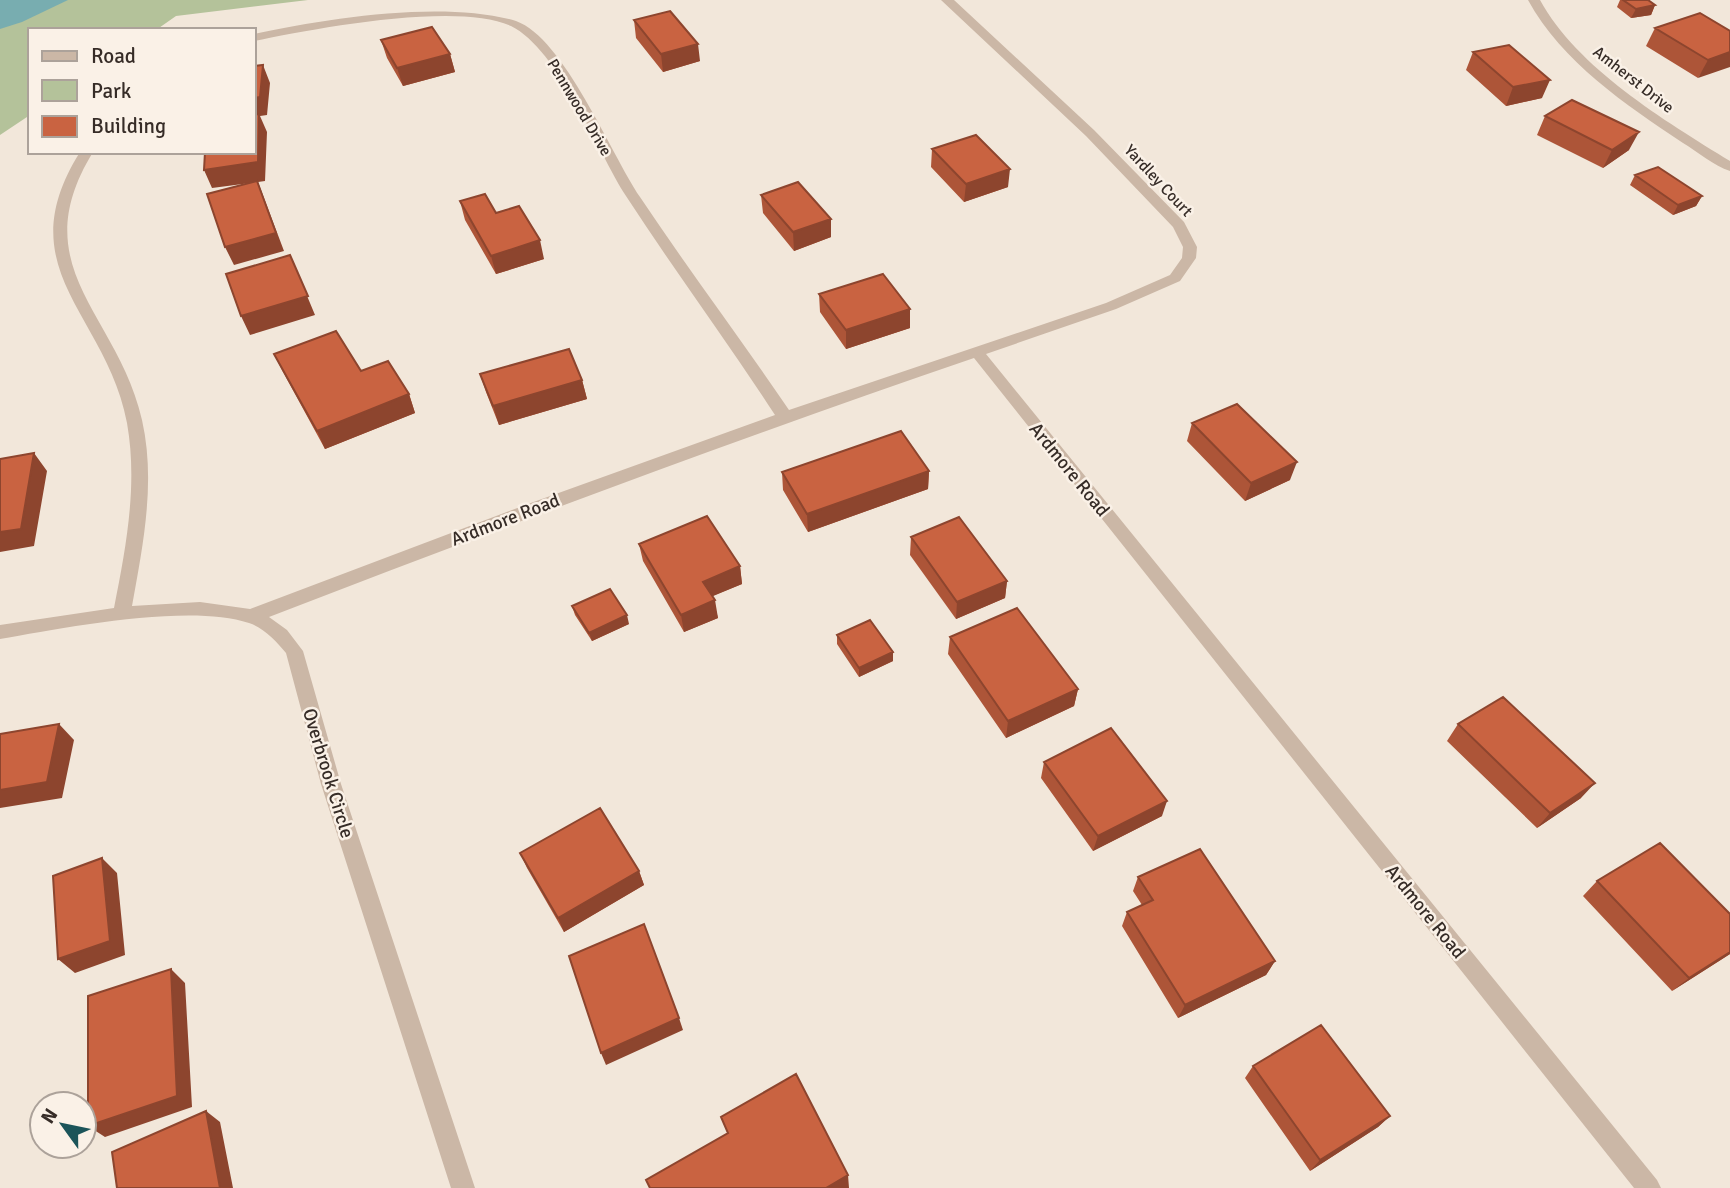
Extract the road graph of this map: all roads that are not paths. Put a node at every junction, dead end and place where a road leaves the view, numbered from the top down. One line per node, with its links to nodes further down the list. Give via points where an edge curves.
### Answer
1 (947, 0): 6 (street, Yardley Court, via 1090,133 1179,225 1190,247 1184,269 1161,285)
2 (1534, 0): 5 (street, Amherst Drive, via 1552,29 1588,64)
3 (256, 37): 7 (street, Pennwood Drive, via 347,19 441,10 495,16 531,35 571,88 636,201)
4 (86, 154): 8 (street, via 63,199 58,225 61,251 78,297 118,369 136,427 140,460 137,533)
5 (1730, 167)
6 (976, 351): 7 (street, Ardmore Road); 12 (street, Ardmore Road)
7 (785, 417): 9 (street, Ardmore Road)
8 (122, 615): 9 (street, Overbrook Circle, via 229,611); 10 (street, Overbrook Circle)
9 (251, 616): 11 (street, Overbrook Circle, via 283,636 294,650 331,784)
10 (0, 632)
11 (463, 1188)
12 (1649, 1188)

